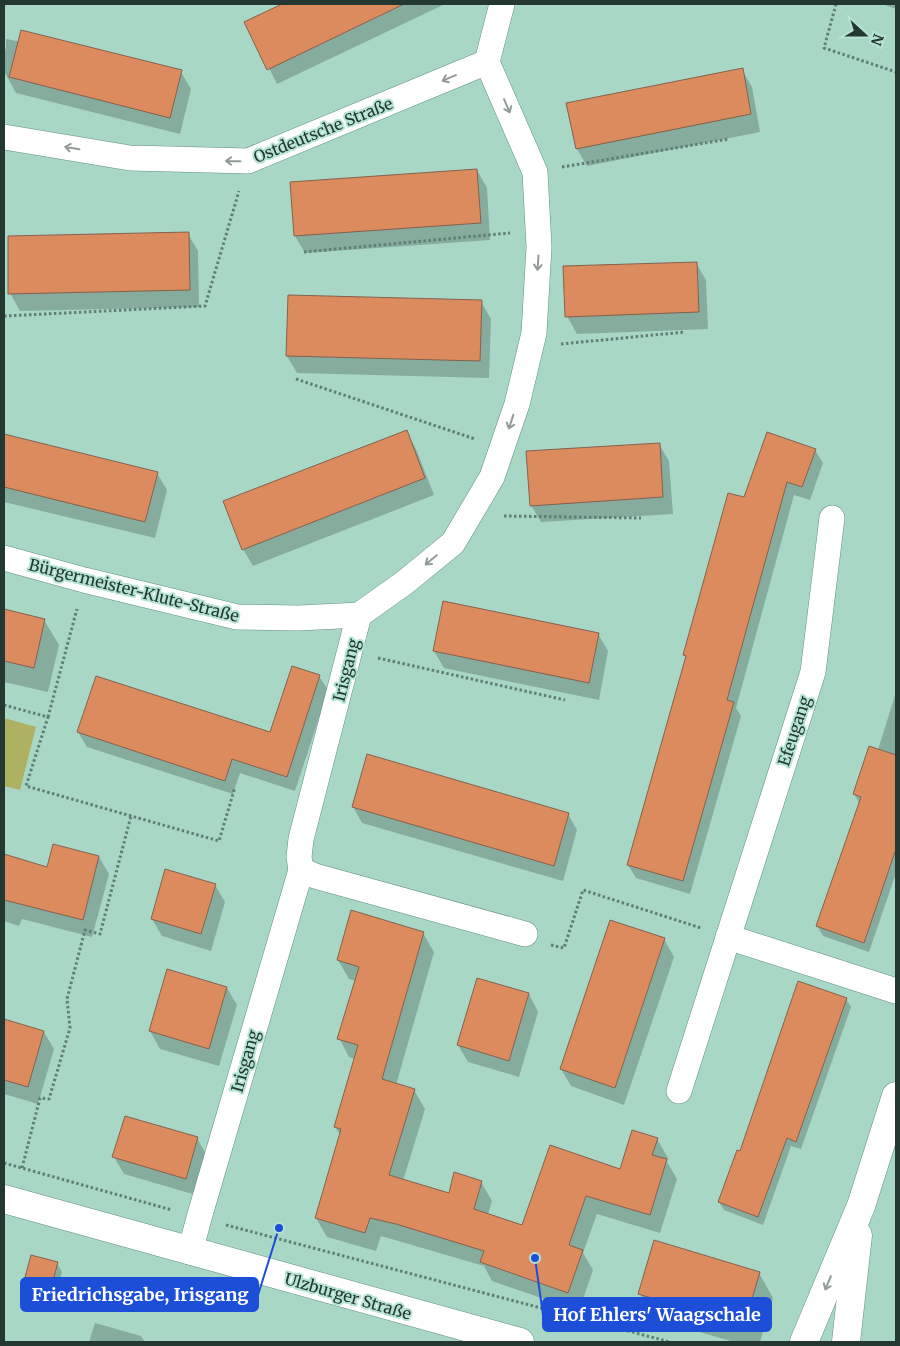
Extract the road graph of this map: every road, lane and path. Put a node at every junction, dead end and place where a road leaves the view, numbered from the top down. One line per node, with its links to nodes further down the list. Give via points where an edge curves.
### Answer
1 (502, 4): 3 (street)
2 (836, 4): 4 (path, via 824,48)
3 (487, 62): 7 (street, Ostdeutsche Straße, one-way to 7); 8 (street, one-way to 8)
4 (896, 72)
5 (4, 137): 7 (street, Ostdeutsche Straße, one-way to 5, via 130,158)
6 (729, 139): 8 (path)
7 (248, 161): 11 (path, via 205,306)
8 (535, 172): 9 (street)
9 (538, 230): 10 (path); 13 (street, one-way to 13, via 534,333)
10 (304, 252)
11 (4, 316)
12 (685, 332): 13 (path)
13 (530, 347): 15 (street, one-way to 15, via 517,404)
14 (296, 379): 15 (path)
15 (502, 448): 16 (street, via 492,477)
16 (469, 515): 17 (path); 21 (street, one-way to 21, via 453,543)
17 (641, 518)
18 (832, 518): 30 (street, Efeugang, via 813,672)
19 (4, 558): 20 (street, Bürgermeister-Klute-Straße)
20 (84, 580): 21 (street, Bürgermeister-Klute-Straße, via 237,617); 25 (path)
21 (359, 615): 22 (street, Irisgang)
22 (351, 652): 23 (path); 28 (street, Irisgang, via 302,839)
23 (565, 700)
24 (4, 705): 25 (path)
25 (48, 717): 27 (path, via 26,786)
26 (235, 787): 27 (path, via 219,841)
27 (131, 816): 35 (path, via 100,934 85,930 67,998 70,1028 49,1099 40,1098)
28 (301, 870): 29 (street); 38 (street, Irisgang)
29 (525, 934): 30 (path, via 536,942 564,948 583,890)
30 (728, 937): 31 (street); 32 (street, Efeugang)
31 (896, 990)
32 (679, 1091)
33 (896, 1096): 37 (main road)
34 (4, 1164): 35 (path)
35 (22, 1169): 38 (path)
36 (4, 1199): 39 (main road, Ulzburger Straße)
37 (861, 1206): 42 (main road, one-way to 42); 43 (main road)
38 (199, 1218): 39 (street, Irisgang); 41 (path)
39 (190, 1252): 40 (main road, Ulzburger Straße)
40 (520, 1342)
41 (670, 1342)
42 (804, 1342)
43 (846, 1342)

